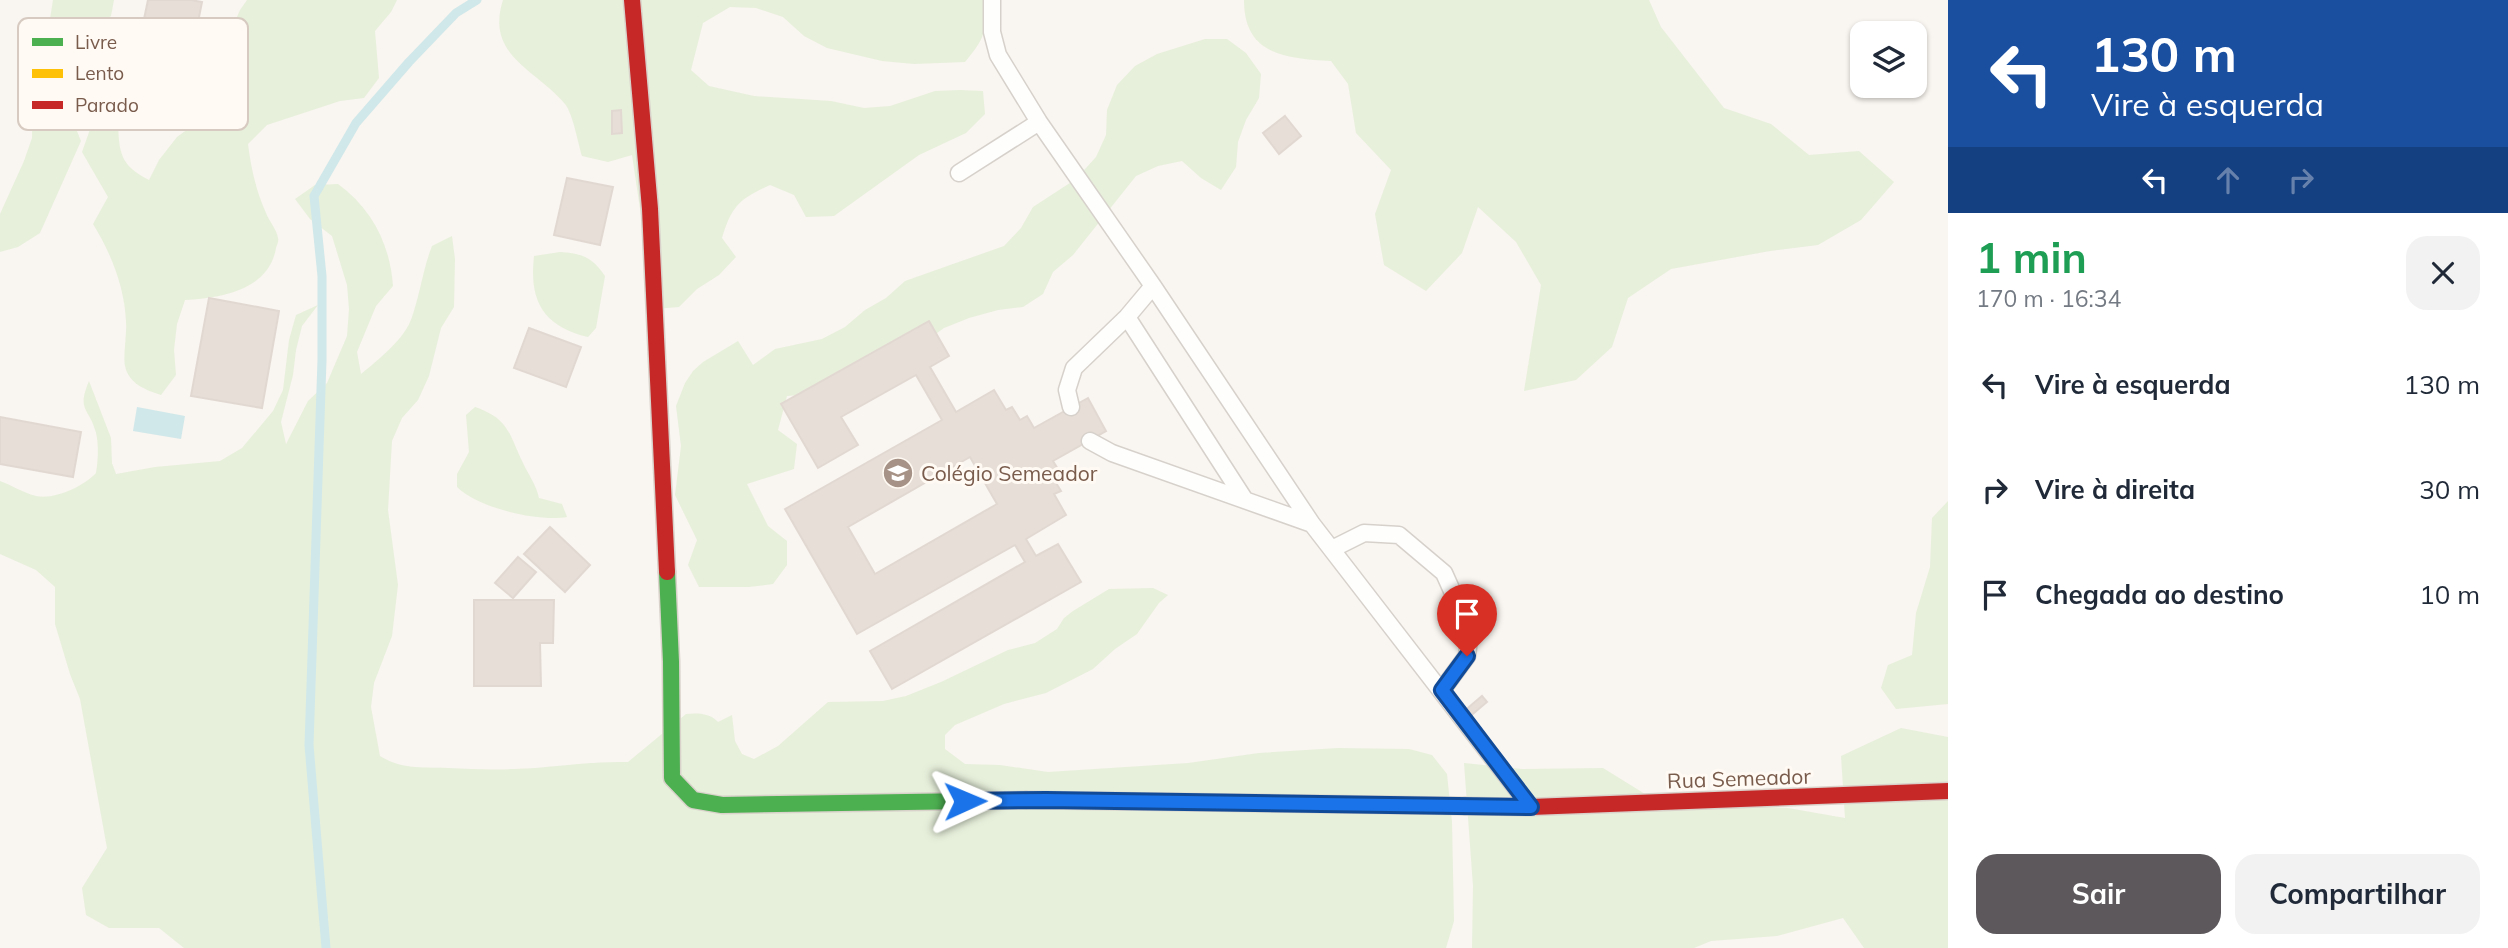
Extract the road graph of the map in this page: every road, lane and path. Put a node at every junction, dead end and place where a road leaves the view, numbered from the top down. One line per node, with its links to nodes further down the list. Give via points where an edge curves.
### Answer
1 (632, 0): 14 (street, Rua Semeador, via 650,209 672,779 693,800 722,805 1046,800)
2 (992, 0): 3 (lane, via 998,55)
3 (1039, 122): 4 (lane); 5 (lane)
4 (959, 173)
5 (1153, 286): 6 (lane); 10 (lane)
6 (1127, 317): 7 (lane, via 1074,368 1067,390); 9 (lane)
7 (1071, 407)
8 (1090, 441): 9 (lane, via 1112,453)
9 (1243, 498): 10 (lane)
10 (1312, 524): 11 (lane)
11 (1332, 549): 12 (lane); 12 (lane, via 1364,533 1399,535 1444,573 1470,631 1467,656)
12 (1442, 690): 14 (lane)
13 (1948, 791): 14 (street, Rua Semeador)
14 (1531, 807)

